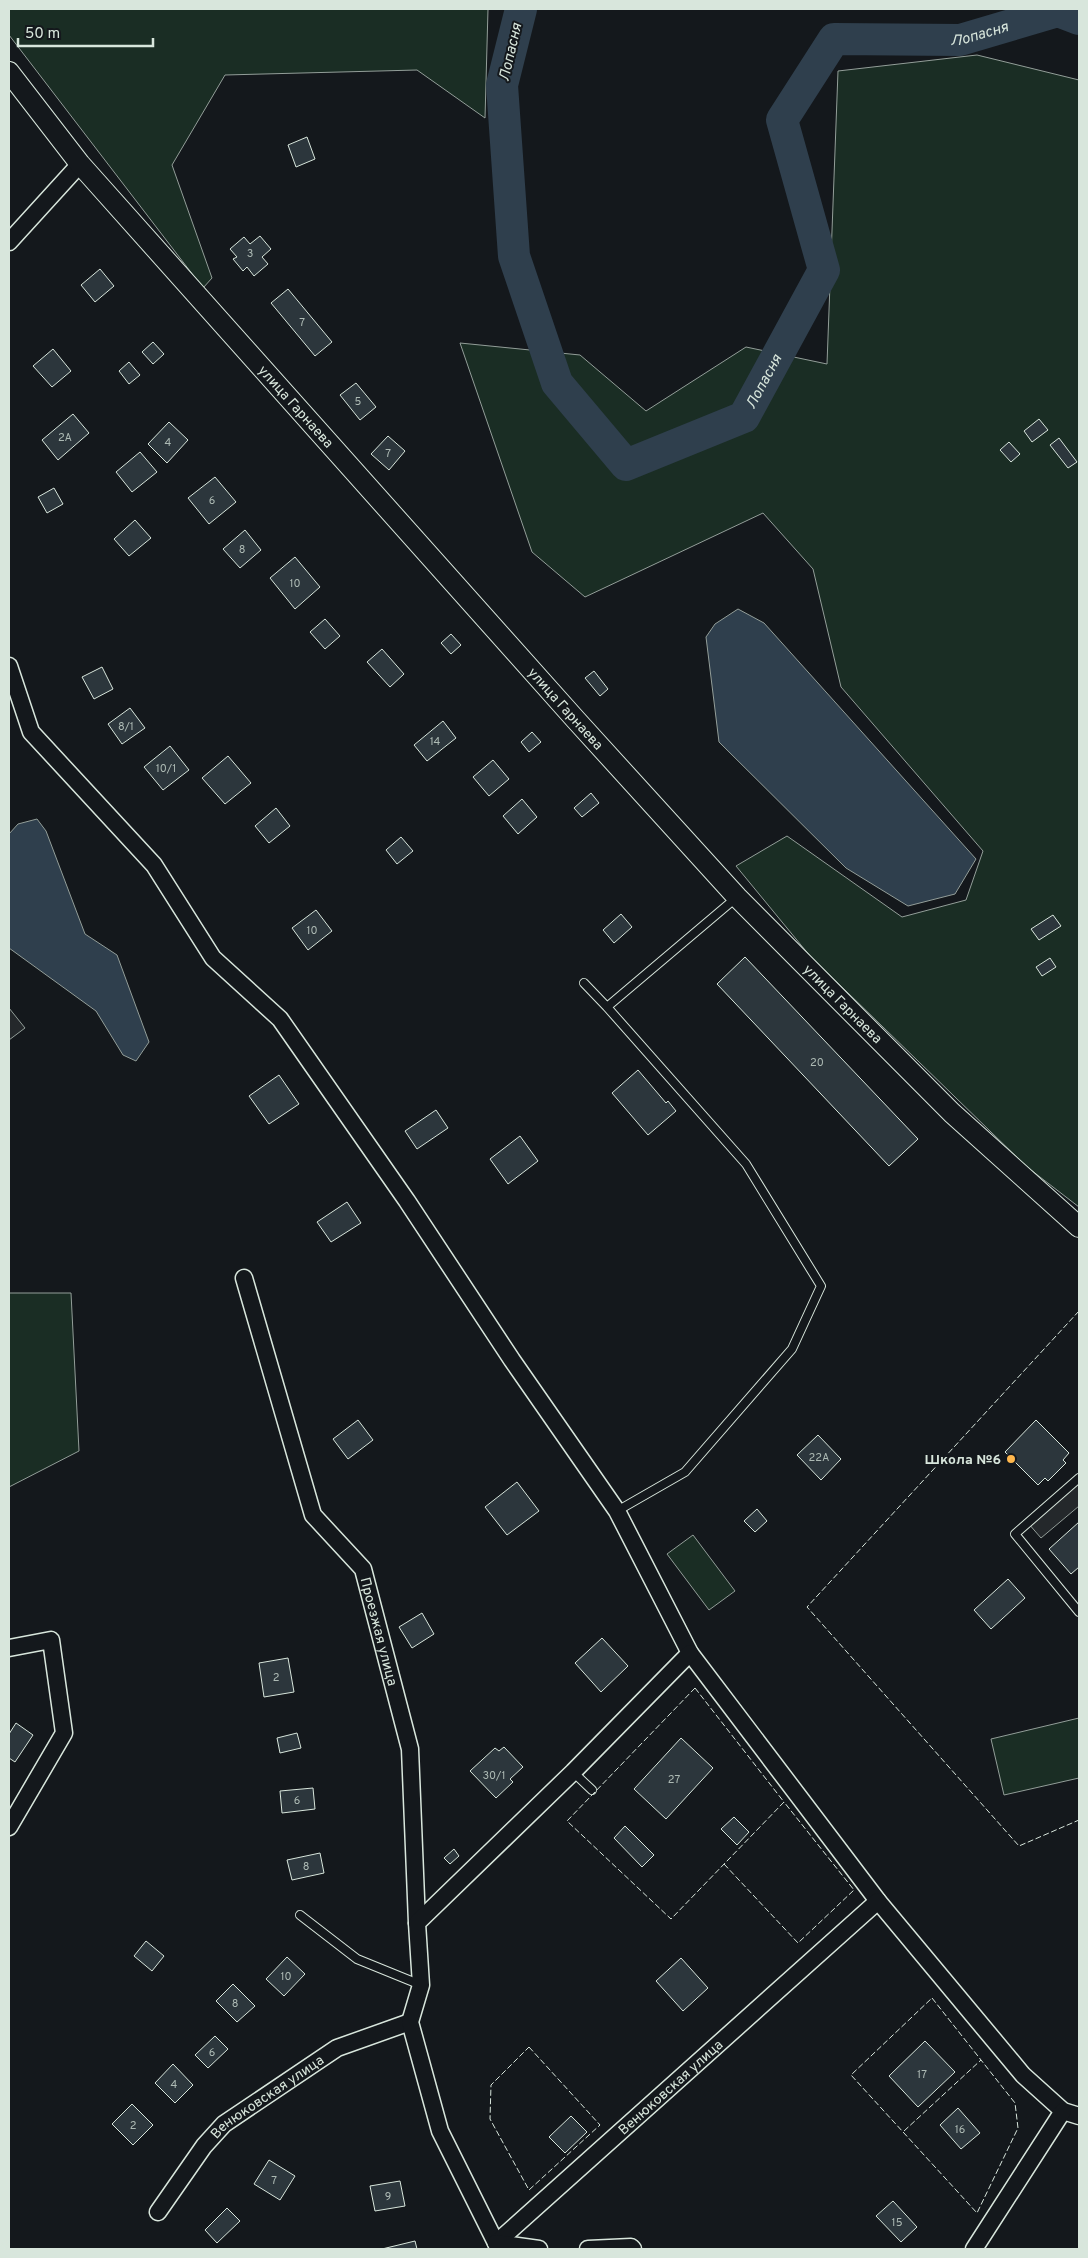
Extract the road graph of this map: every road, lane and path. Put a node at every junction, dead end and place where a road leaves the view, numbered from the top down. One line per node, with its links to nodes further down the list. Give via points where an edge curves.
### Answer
1 (9, 72): 2 (street, улица Гарнаева)
2 (80, 164): 3 (street); 5 (street, улица Гарнаева)
3 (9, 242)
4 (9, 666): 11 (street, via 31,732 154,865 213,958 280,1019)
5 (737, 897): 7 (lane); 8 (street, улица Гарнаева, via 952,1113)
6 (584, 983): 7 (lane)
7 (607, 1007): 11 (lane, via 746,1164 821,1286 792,1349 684,1472)
8 (1079, 1227)
9 (244, 1278): 20 (street, Проезжая улица, via 313,1515 364,1569 410,1749)
10 (1079, 1478): 12 (lane, via 1015,1534)
11 (617, 1511): 14 (street)
12 (1079, 1612)
13 (9, 1648): 17 (street, via 51,1640 64,1733)
14 (690, 1652): 15 (street); 18 (street)
15 (573, 1772): 16 (lane); 20 (street)
16 (592, 1790)
17 (9, 1827)
18 (878, 1901): 23 (street, via 1023,2075); 25 (street, Венюковская улица)
19 (300, 1915): 21 (lane, via 356,1959)
20 (417, 1923): 21 (street, Проезжая улица)
21 (420, 1985): 22 (street, Проезжая улица)
22 (410, 2022): 24 (street, Венюковская улица, via 337,2048 224,2124 204,2146); 25 (street, via 440,2131)
23 (1071, 2114): 29 (street)
24 (158, 2212)
25 (496, 2243): 26 (street)
26 (539, 2249)
27 (588, 2249): 28 (street)
28 (633, 2249)
29 (974, 2249)

